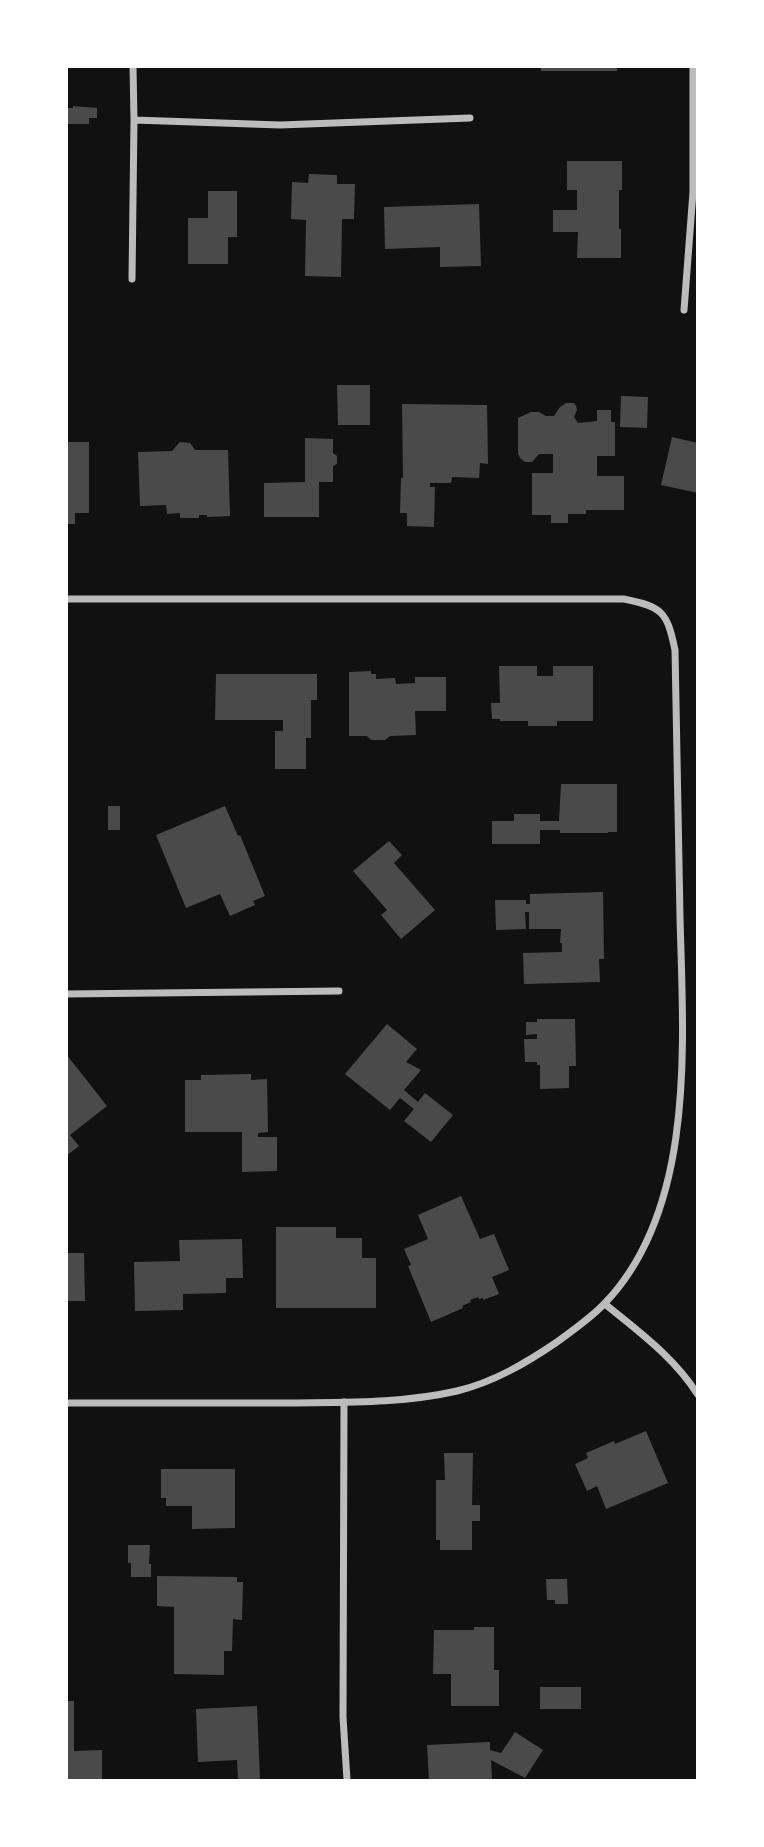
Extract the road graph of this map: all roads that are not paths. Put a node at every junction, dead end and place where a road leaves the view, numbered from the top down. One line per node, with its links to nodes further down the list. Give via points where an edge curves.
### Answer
1 (133, 66): 4 (street)
2 (693, 66): 6 (street, via 693,192)
3 (470, 118): 4 (street, via 280,125)
4 (134, 120): 5 (street)
5 (132, 279)
6 (684, 310)
7 (66, 599): 10 (street, via 624,599 662,612 675,650 682,999 679,1122 656,1218 624,1281)
8 (339, 990): 9 (street)
9 (66, 994)
10 (605, 1304): 11 (street, via 661,1349); 12 (street, via 524,1364 491,1380 400,1401)
11 (698, 1395)
12 (344, 1402): 13 (street); 14 (street)
13 (66, 1404)
14 (347, 1780)

